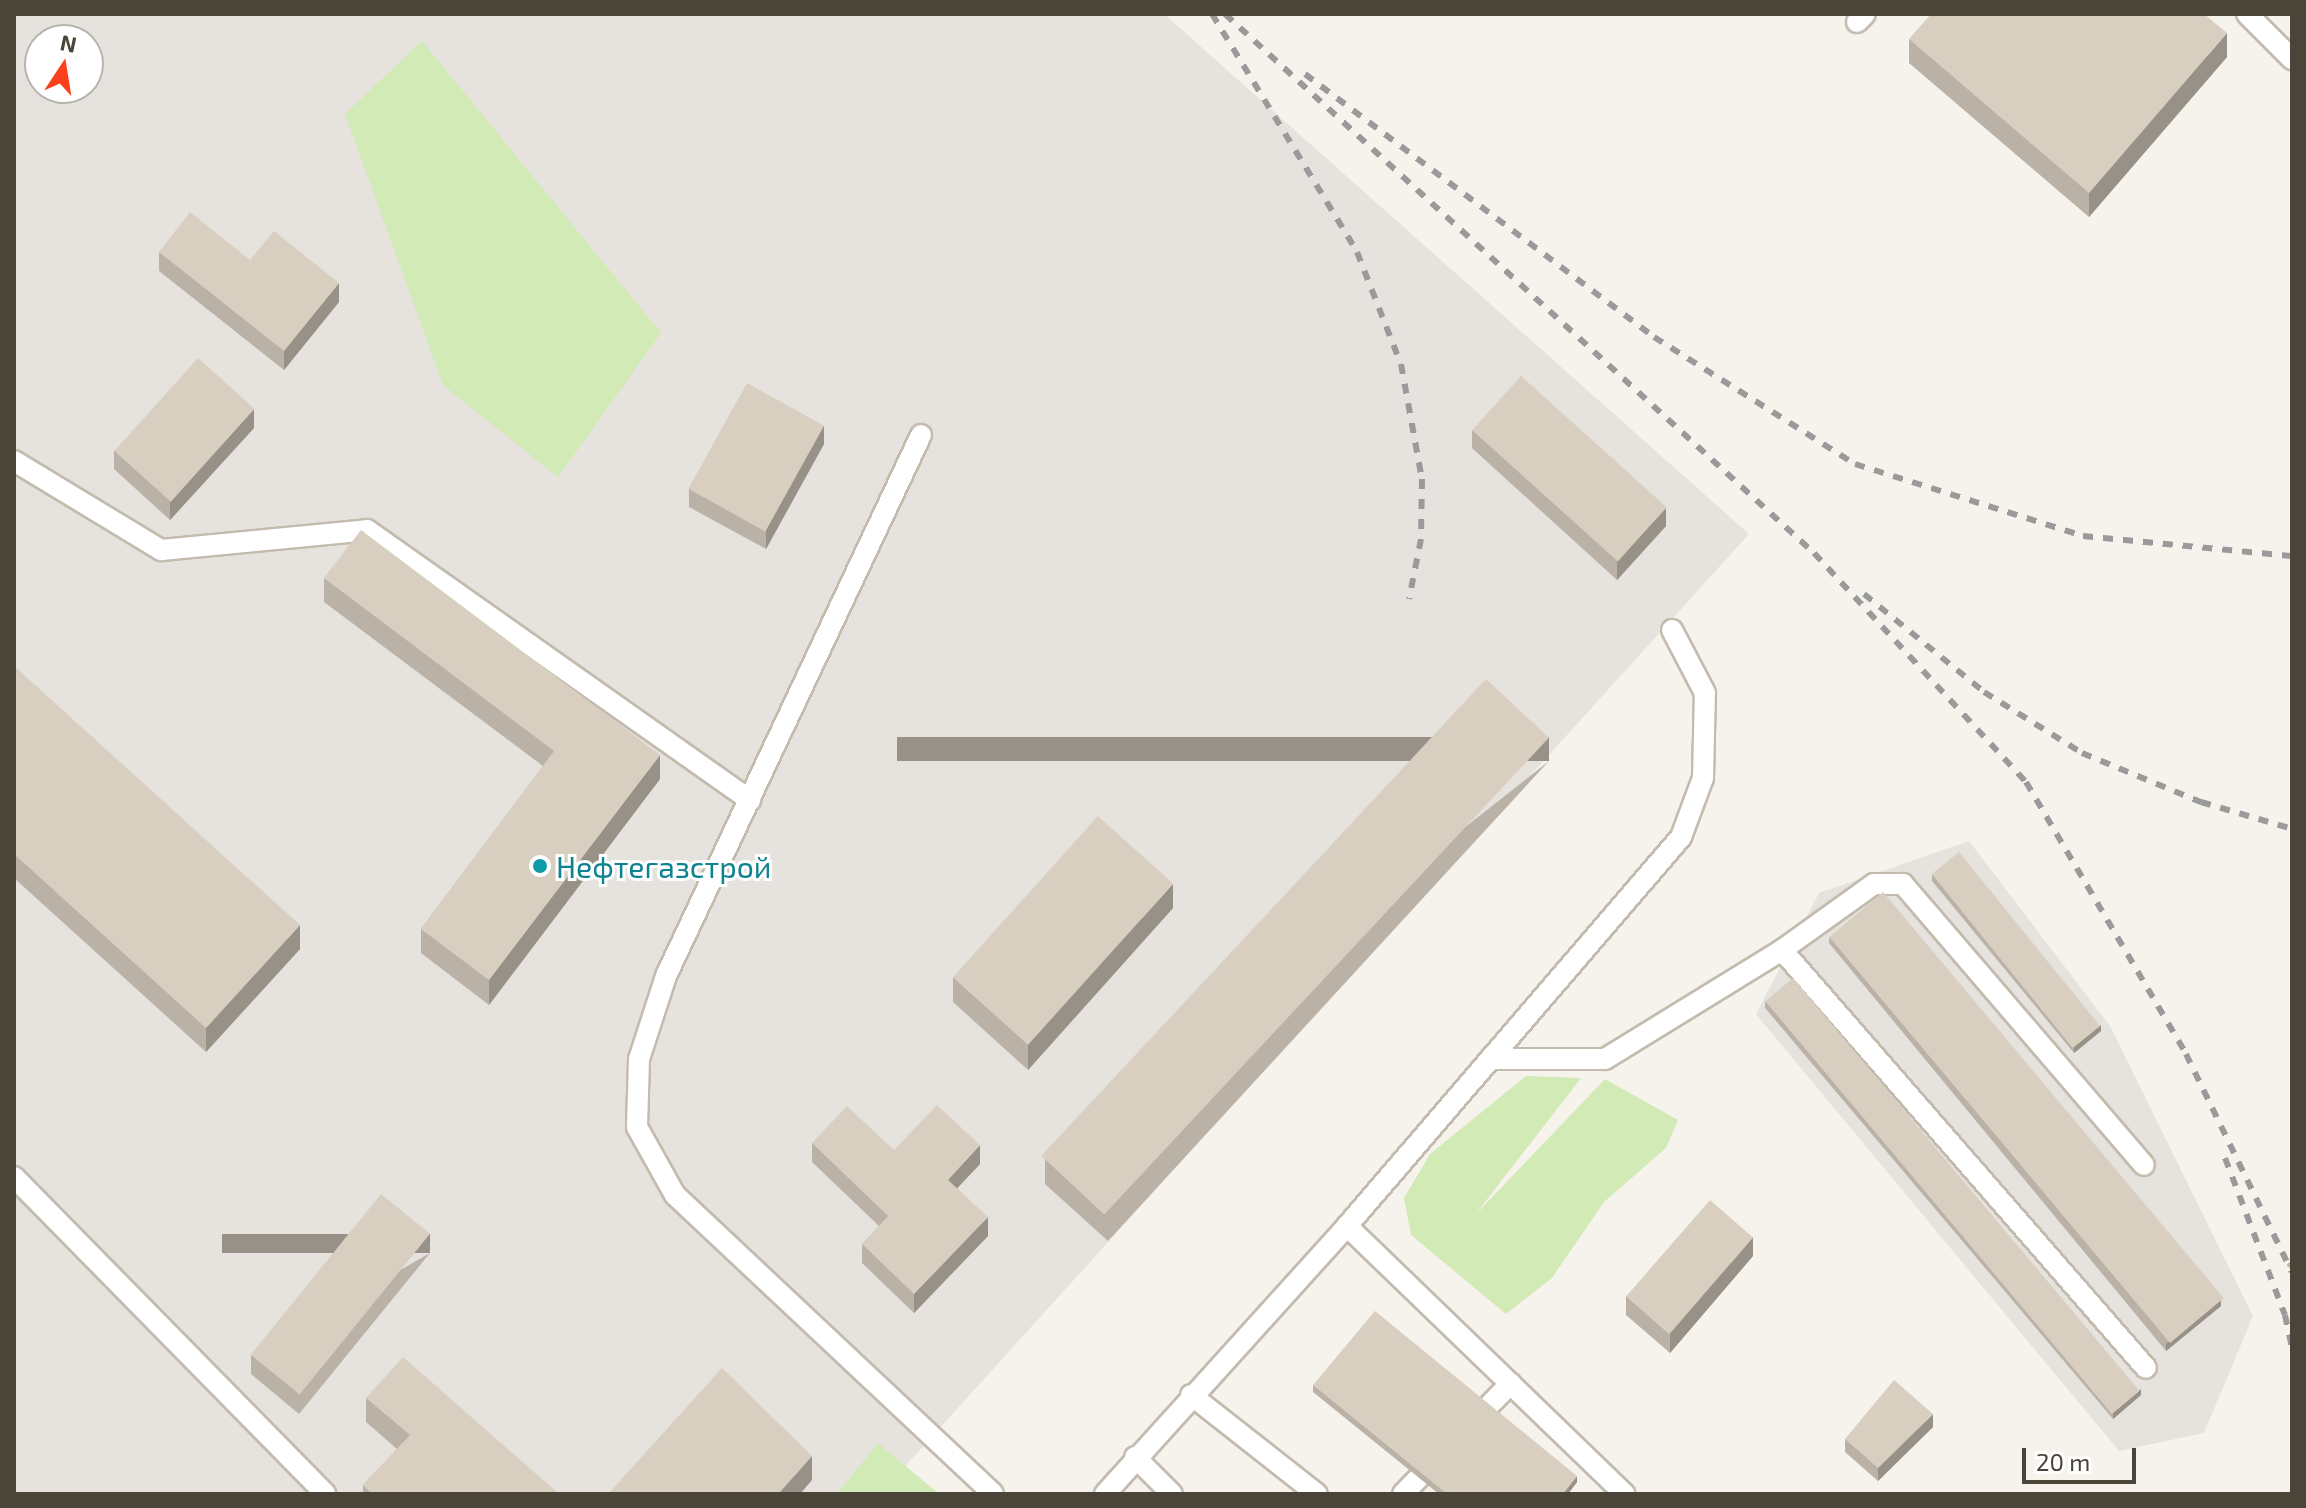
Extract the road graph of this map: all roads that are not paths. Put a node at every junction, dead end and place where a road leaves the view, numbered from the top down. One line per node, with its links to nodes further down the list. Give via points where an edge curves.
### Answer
1 (2247, 14): 2 (lane)
2 (2292, 59)
3 (921, 435): 6 (lane)
4 (14, 461): 6 (lane, via 161,550 367,530)
5 (1672, 630): 8 (lane, via 1705,693 1703,778 1681,837)
6 (750, 800): 17 (lane, via 666,976 639,1059 637,1127 675,1195)
7 (1782, 950): 8 (lane, via 1605,1059); 9 (lane, via 1874,884 1903,884); 12 (lane)
8 (1490, 1059): 11 (lane)
9 (2144, 1165)
10 (14, 1177): 16 (lane)
11 (1347, 1226): 13 (lane); 14 (lane)
12 (2146, 1368)
13 (1511, 1383): 21 (lane); 22 (lane)
14 (1191, 1395): 15 (lane); 20 (lane)
15 (1135, 1457): 18 (lane); 19 (lane)
16 (325, 1494)
17 (993, 1494)
18 (1105, 1494)
19 (1172, 1494)
20 (1317, 1494)
21 (1403, 1494)
22 (1625, 1494)

